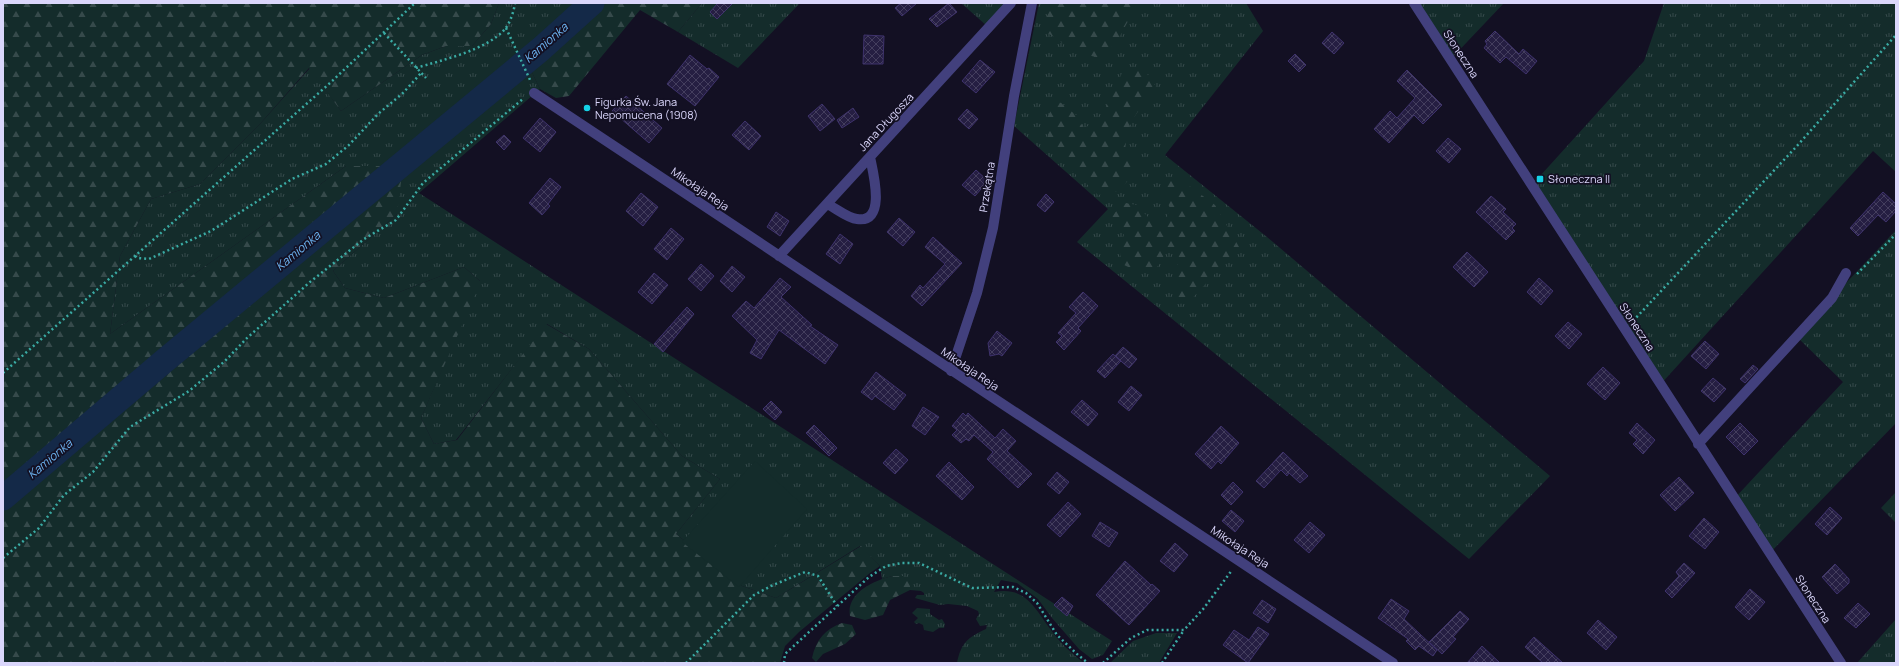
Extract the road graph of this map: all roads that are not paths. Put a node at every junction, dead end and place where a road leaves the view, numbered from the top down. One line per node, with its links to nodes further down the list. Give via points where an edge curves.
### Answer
1 (1011, 3): 5 (street, Jana Długosza)
2 (1032, 3): 9 (street, Przekątna, via 993,228 977,293)
3 (1414, 3): 10 (street, Słoneczna)
4 (533, 88): 7 (street, Mikołaja Reja)
5 (870, 157): 6 (street, Jana Długosza); 6 (street, via 876,199 870,216 863,220 856,219)
6 (827, 204): 7 (street, Jana Długosza)
7 (779, 256): 9 (street, Mikołaja Reja)
8 (1849, 275): 10 (street, via 1832,298)
9 (951, 371): 11 (street, Mikołaja Reja)
10 (1698, 444): 12 (street, Słoneczna)
11 (1393, 663)
12 (1840, 663)

